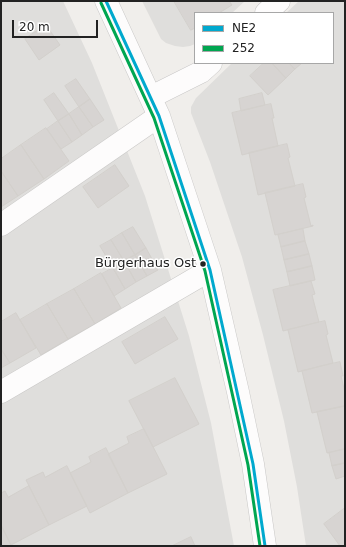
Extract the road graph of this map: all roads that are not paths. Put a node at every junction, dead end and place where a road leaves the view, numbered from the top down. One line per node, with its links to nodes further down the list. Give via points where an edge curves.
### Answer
1 (106, 1): 5 (street)
2 (279, 1): 3 (street)
3 (267, 12)
4 (210, 64): 5 (street)
5 (155, 106): 6 (street); 7 (street)
6 (1, 225)
7 (210, 270): 8 (street); 9 (street, via 253,464)
8 (1, 392)
9 (265, 546)

